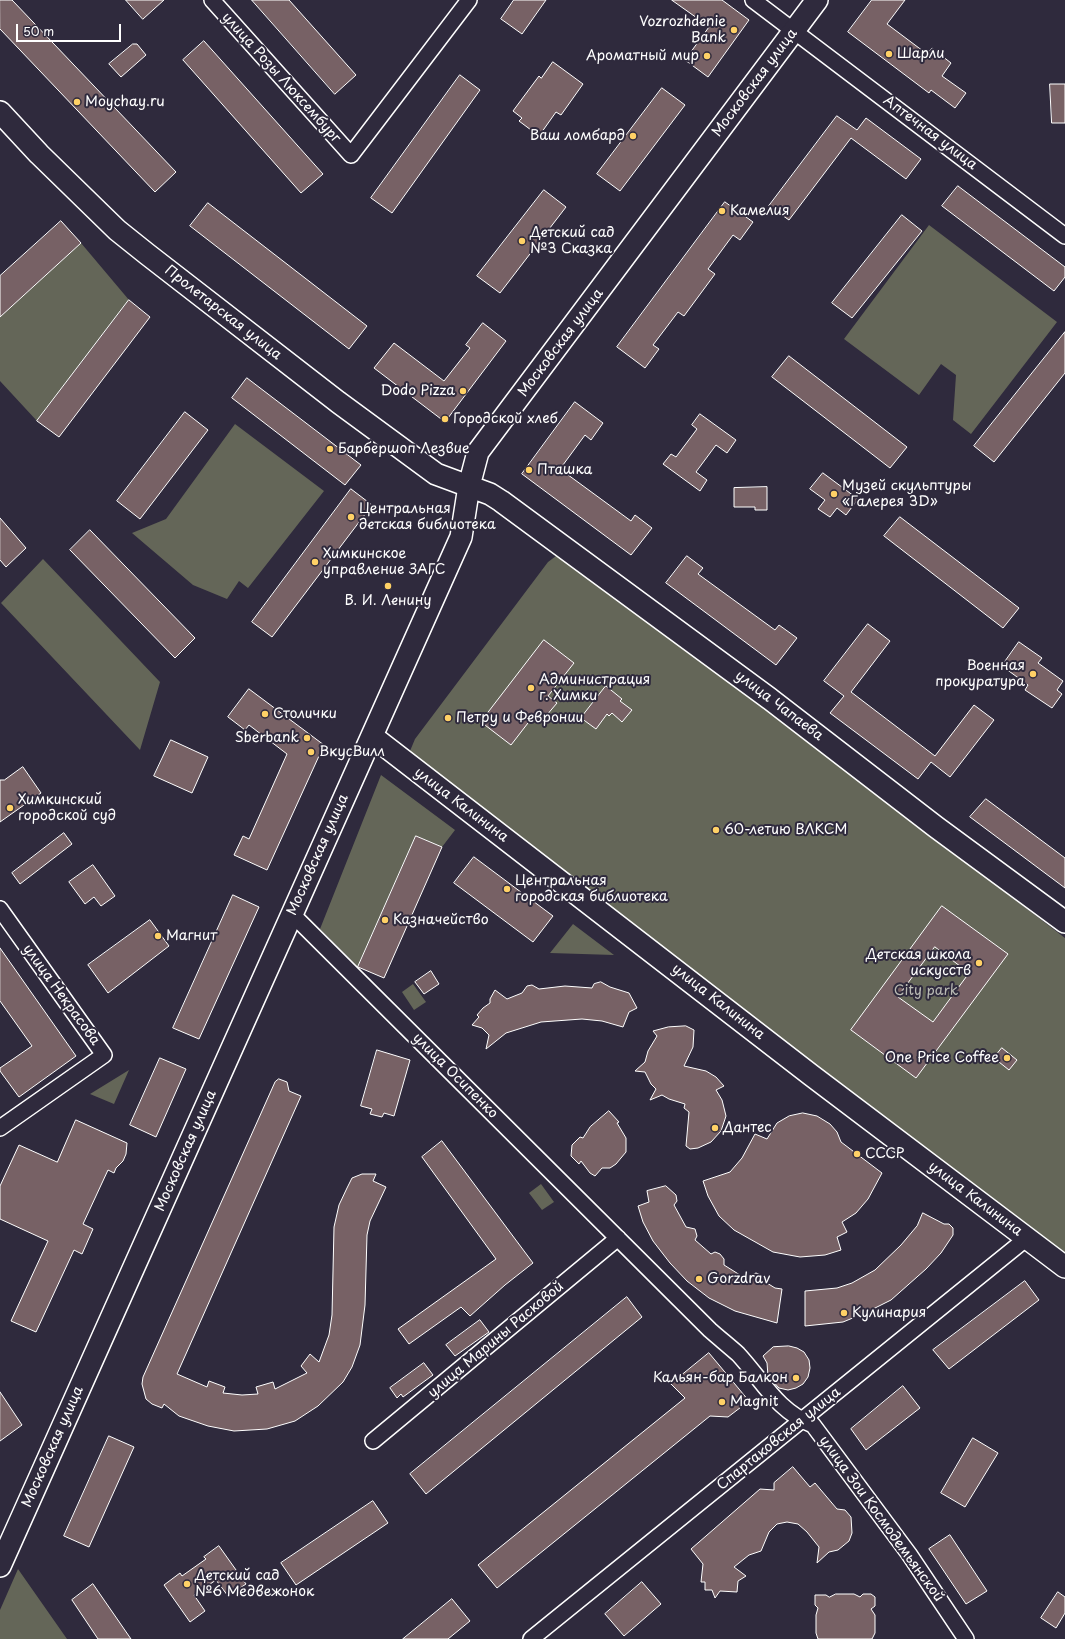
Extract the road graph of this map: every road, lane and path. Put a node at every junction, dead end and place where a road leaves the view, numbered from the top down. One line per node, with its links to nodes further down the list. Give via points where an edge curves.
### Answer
1 (212, 0): 2 (street, улица Розы Люксембург, via 351,155)
2 (469, 0)
3 (753, 0): 5 (street, Аптечная улица)
4 (817, 0): 5 (street, Московская улица)
5 (794, 30): 7 (street, Аптечная улица); 8 (street, Московская улица, via 478,452)
6 (0, 112): 8 (street, Пролетарская улица, via 117,230 338,402 436,474)
7 (1065, 236)
8 (470, 480): 9 (street, Московская улица, via 461,537); 12 (street, улица Чапаева, via 770,699 936,827)
9 (375, 730): 11 (street, Московская улица); 15 (street, улица Калинина, via 811,1075)
10 (0, 909): 13 (street, улица Некрасова, via 104,1055)
11 (292, 914): 14 (street, улица Осипенко); 19 (street, Московская улица)
12 (1065, 922)
13 (0, 1128)
14 (618, 1238): 17 (street, улица Зои Космодемьянской, via 710,1330 737,1353 783,1408); 18 (street, улица Марины Расковой)
15 (1027, 1238): 16 (street, улица Калинина); 17 (street, Спартаковская улица)
16 (1065, 1267)
17 (802, 1420): 20 (street, Спартаковская улица); 21 (street, улица Зои Космодемьянской, via 813,1425 909,1554)
18 (373, 1441)
19 (0, 1566)
20 (532, 1639)
21 (966, 1639)

